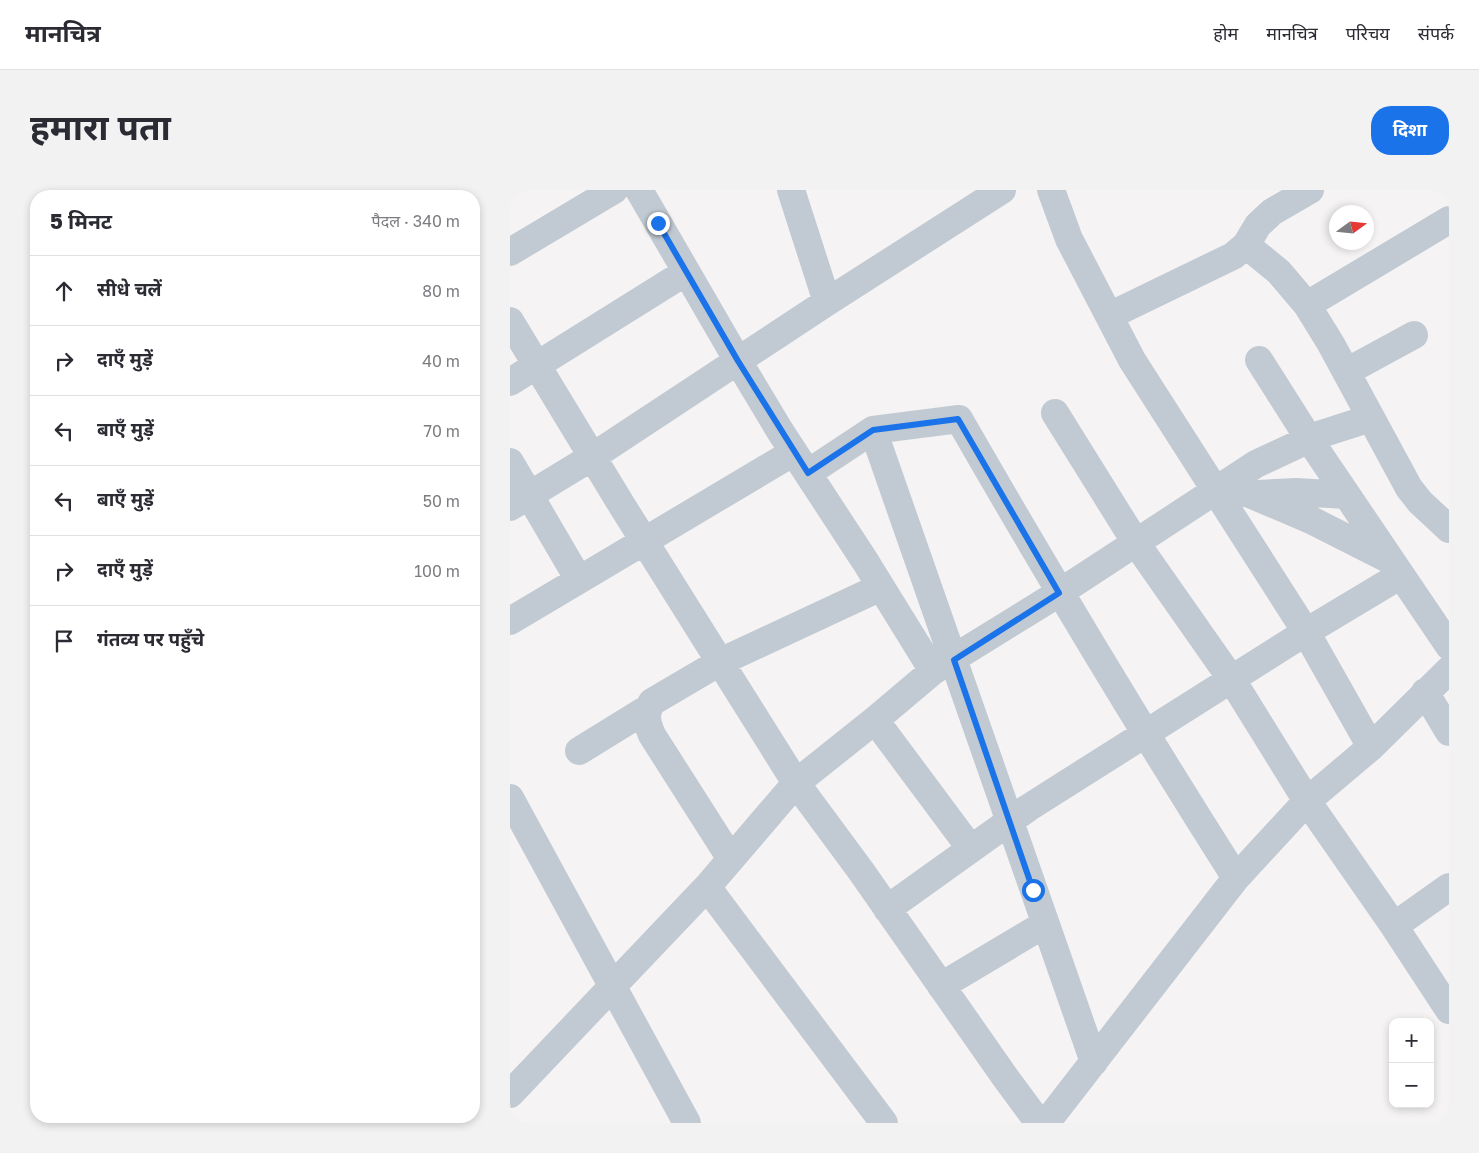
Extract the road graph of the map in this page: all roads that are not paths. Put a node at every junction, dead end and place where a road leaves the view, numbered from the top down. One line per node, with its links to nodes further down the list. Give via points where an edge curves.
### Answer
1 (614, 190): 9 (street)
2 (638, 190): 10 (street)
3 (1002, 190): 11 (street)
4 (1051, 190): 13 (street, via 1069,239)
5 (1310, 190): 8 (street, via 1272,212 1258,225)
6 (797, 192): 11 (street)
7 (1449, 220): 12 (street)
8 (1246, 245): 12 (street, via 1279,272); 13 (street, via 1233,256)
9 (510, 252)
10 (686, 272): 17 (street); 18 (street)
11 (827, 302): 17 (street)
12 (1307, 305): 19 (street)
13 (1109, 316): 28 (street, via 1132,360)
14 (510, 321): 18 (street)
15 (1414, 336): 19 (street)
16 (1258, 360): 24 (street)
17 (738, 361): 25 (street); 27 (street)
18 (537, 366): 20 (street); 25 (street)
19 (1346, 372): 22 (street)
20 (510, 382)
21 (1055, 413): 34 (street)
22 (1371, 418): 24 (street); 32 (street, via 1409,488)
23 (873, 430): 27 (street); 38 (street, via 958,419); 43 (street)
24 (1309, 440): 28 (street, via 1256,464); 30 (street)
25 (592, 457): 31 (street); 33 (street)
26 (510, 462): 31 (street)
27 (801, 463): 33 (street); 37 (street)
28 (1221, 487): 29 (street); 34 (street); 40 (street)
29 (1251, 494): 30 (street); 35 (street, via 1310,520)
30 (1346, 495): 35 (street)
31 (520, 501): 36 (street)
32 (1449, 529)
33 (644, 541): 36 (street); 42 (street)
34 (1136, 542): 38 (street); 45 (street)
35 (1396, 568): 40 (street); 41 (street)
36 (579, 580): 39 (street)
37 (881, 587): 42 (street); 43 (street)
38 (1059, 593): 43 (street); 50 (street)
39 (510, 621)
40 (1306, 632): 45 (street); 51 (street)
41 (1449, 646)
42 (720, 662): 47 (street, via 652,702); 53 (street)
43 (943, 665): 48 (street); 56 (street)
44 (1449, 670): 46 (street)
45 (1232, 680): 50 (street); 55 (street)
46 (1425, 692): 49 (street); 51 (street)
47 (647, 709): 52 (street); 58 (street, via 647,723 652,735)
48 (875, 720): 53 (street); 57 (street)
49 (1449, 732)
50 (1145, 734): 56 (street); 59 (street)
51 (1371, 747): 55 (street)
52 (579, 751)
53 (796, 783): 58 (street); 62 (street)
54 (510, 798): 65 (street)
55 (1307, 801): 59 (street); 64 (street)
56 (1008, 822): 57 (street); 63 (street)
57 (971, 849): 62 (street)
58 (731, 859): 60 (street)
59 (1236, 878): 68 (street)
60 (707, 887): 65 (street); 72 (street)
61 (1449, 887): 64 (street)
62 (887, 909): 66 (street)
63 (1045, 924): 66 (street); 68 (street)
64 (1394, 926): 67 (street)
65 (614, 986): 69 (street); 71 (street)
66 (941, 986): 70 (street, via 1005,1077)
67 (1449, 1010)
68 (1094, 1062): 70 (street)
69 (510, 1094)
70 (1051, 1121)
71 (687, 1123)
72 (884, 1123)

